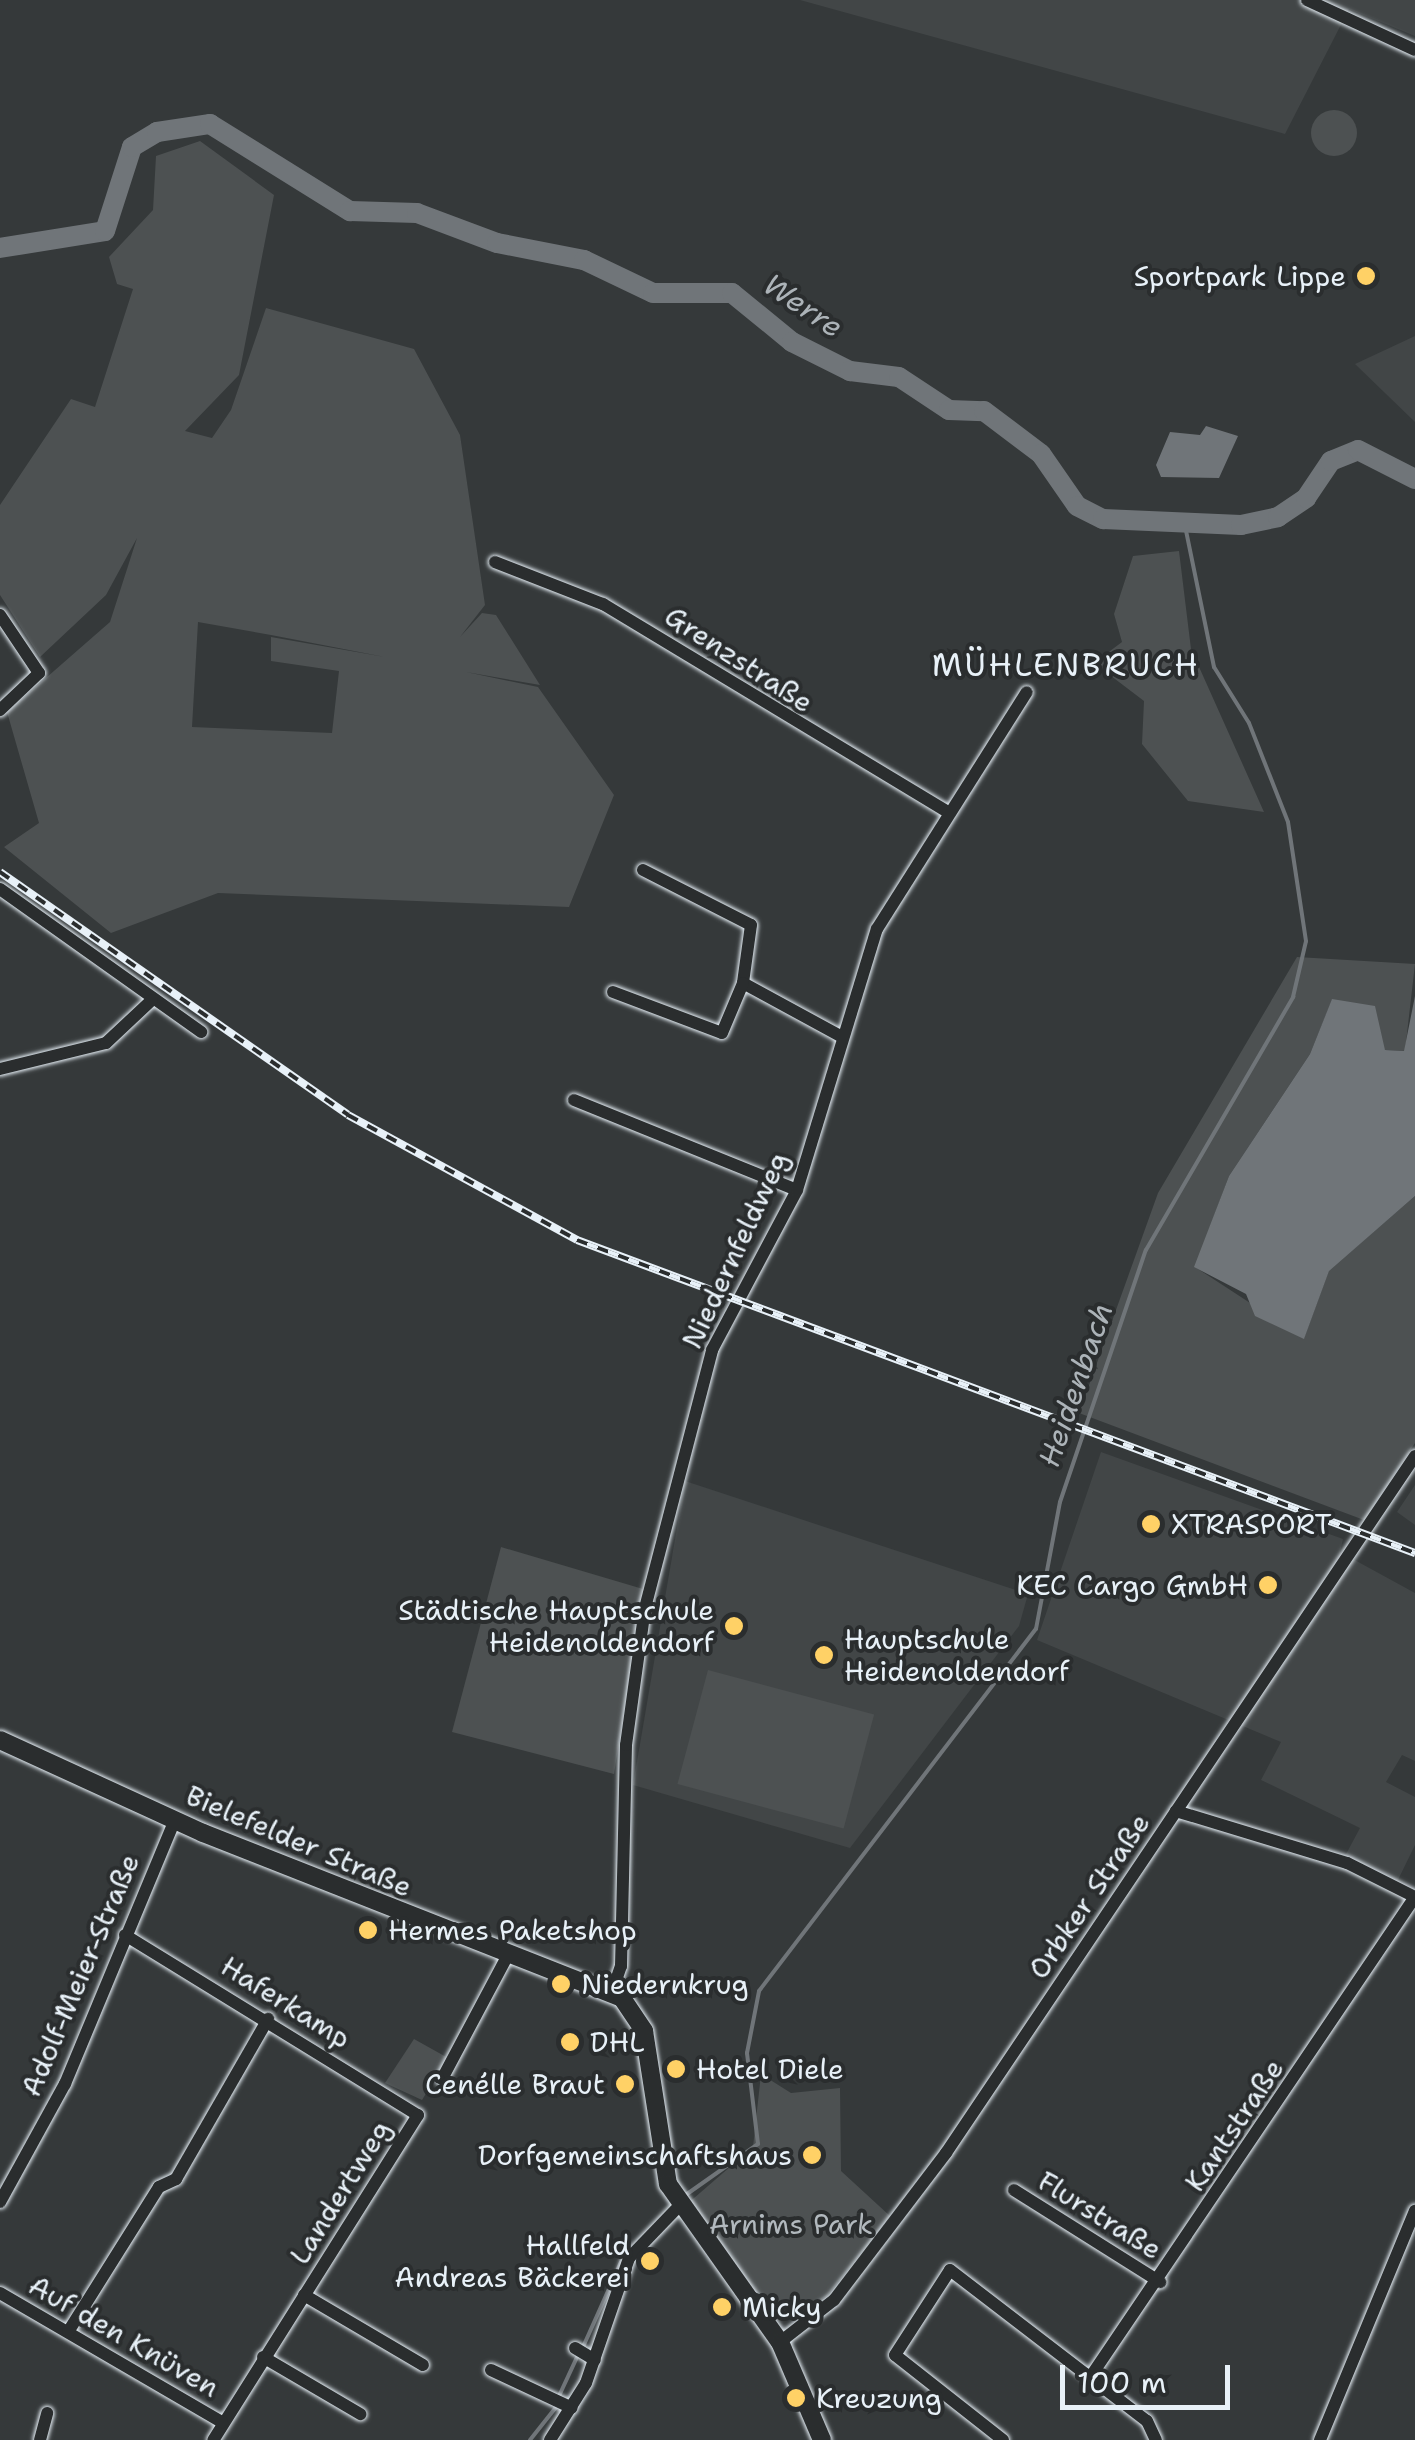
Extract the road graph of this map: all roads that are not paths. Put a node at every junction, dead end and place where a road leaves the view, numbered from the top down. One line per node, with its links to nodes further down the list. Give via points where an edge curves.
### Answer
1 (1307, 0): 2 (street)
2 (1415, 50)
3 (495, 562): 7 (street, Grenzstraße, via 603,604)
4 (0, 615): 6 (street, via 38,673)
5 (1027, 692): 7 (street, Niedernfeldweg)
6 (0, 710)
7 (948, 812): 14 (street, Niedernfeldweg, via 877,929)
8 (643, 870): 10 (street, via 751,925)
9 (0, 889): 12 (street)
10 (742, 983): 11 (street, via 722,1033); 14 (street)
11 (613, 992)
12 (152, 1000): 13 (street); 15 (street, via 106,1043)
13 (201, 1032)
14 (842, 1037): 17 (street, Niedernfeldweg)
15 (0, 1070)
16 (574, 1100): 17 (street)
17 (797, 1190): 25 (street, Niedernfeldweg, via 712,1350 646,1602 626,1745 621,1966)
18 (1415, 1456): 20 (street, Orbker Straße)
19 (0, 1740): 21 (main road, Bielefelder Straße)
20 (1176, 1811): 22 (street, via 1347,1863); 37 (street, Orbker Straße, via 923,2184 834,2300)
21 (175, 1820): 23 (street, Adolf-Meier-Straße); 24 (main road, Bielefelder Straße)
22 (1415, 1898): 33 (street, Kantstraße)
23 (125, 1934): 26 (street, Haferkamp); 30 (street, Adolf-Meier-Straße, via 65,2084)
24 (508, 1954): 25 (main road, Bielefelder Straße); 27 (street)
25 (612, 1992): 31 (main road, via 644,2031 660,2146)
26 (268, 2018): 28 (street, Haferkamp); 36 (street, via 186,2165 159,2187)
27 (442, 2079)
28 (418, 2115): 35 (street, Landertweg)
29 (1014, 2190): 33 (street, Flurstraße)
30 (0, 2202)
31 (679, 2206): 37 (main road); 42 (street, via 649,2229 609,2288)
32 (1415, 2211): 52 (street)
33 (1160, 2282): 41 (street, Kantstraße)
34 (0, 2293): 36 (street, Auf den Knüven)
35 (304, 2295): 38 (street, Landertweg); 39 (street, Landertweg)
36 (68, 2332): 45 (street, Auf den Knüven)
37 (780, 2342): 49 (main road)
38 (263, 2357): 44 (street); 45 (street, Landertweg)
39 (423, 2365)
40 (491, 2370): 42 (street)
41 (1090, 2376): 50 (street, via 950,2270 895,2355); 51 (street, via 1147,2420)
42 (563, 2404): 46 (street)
43 (47, 2413): 47 (street)
44 (360, 2414)
45 (222, 2422): 48 (street, Landertweg)
46 (559, 2437)
47 (40, 2440)
48 (213, 2440)
49 (822, 2440)
50 (1002, 2440)
51 (1156, 2440)
52 (1320, 2440)

